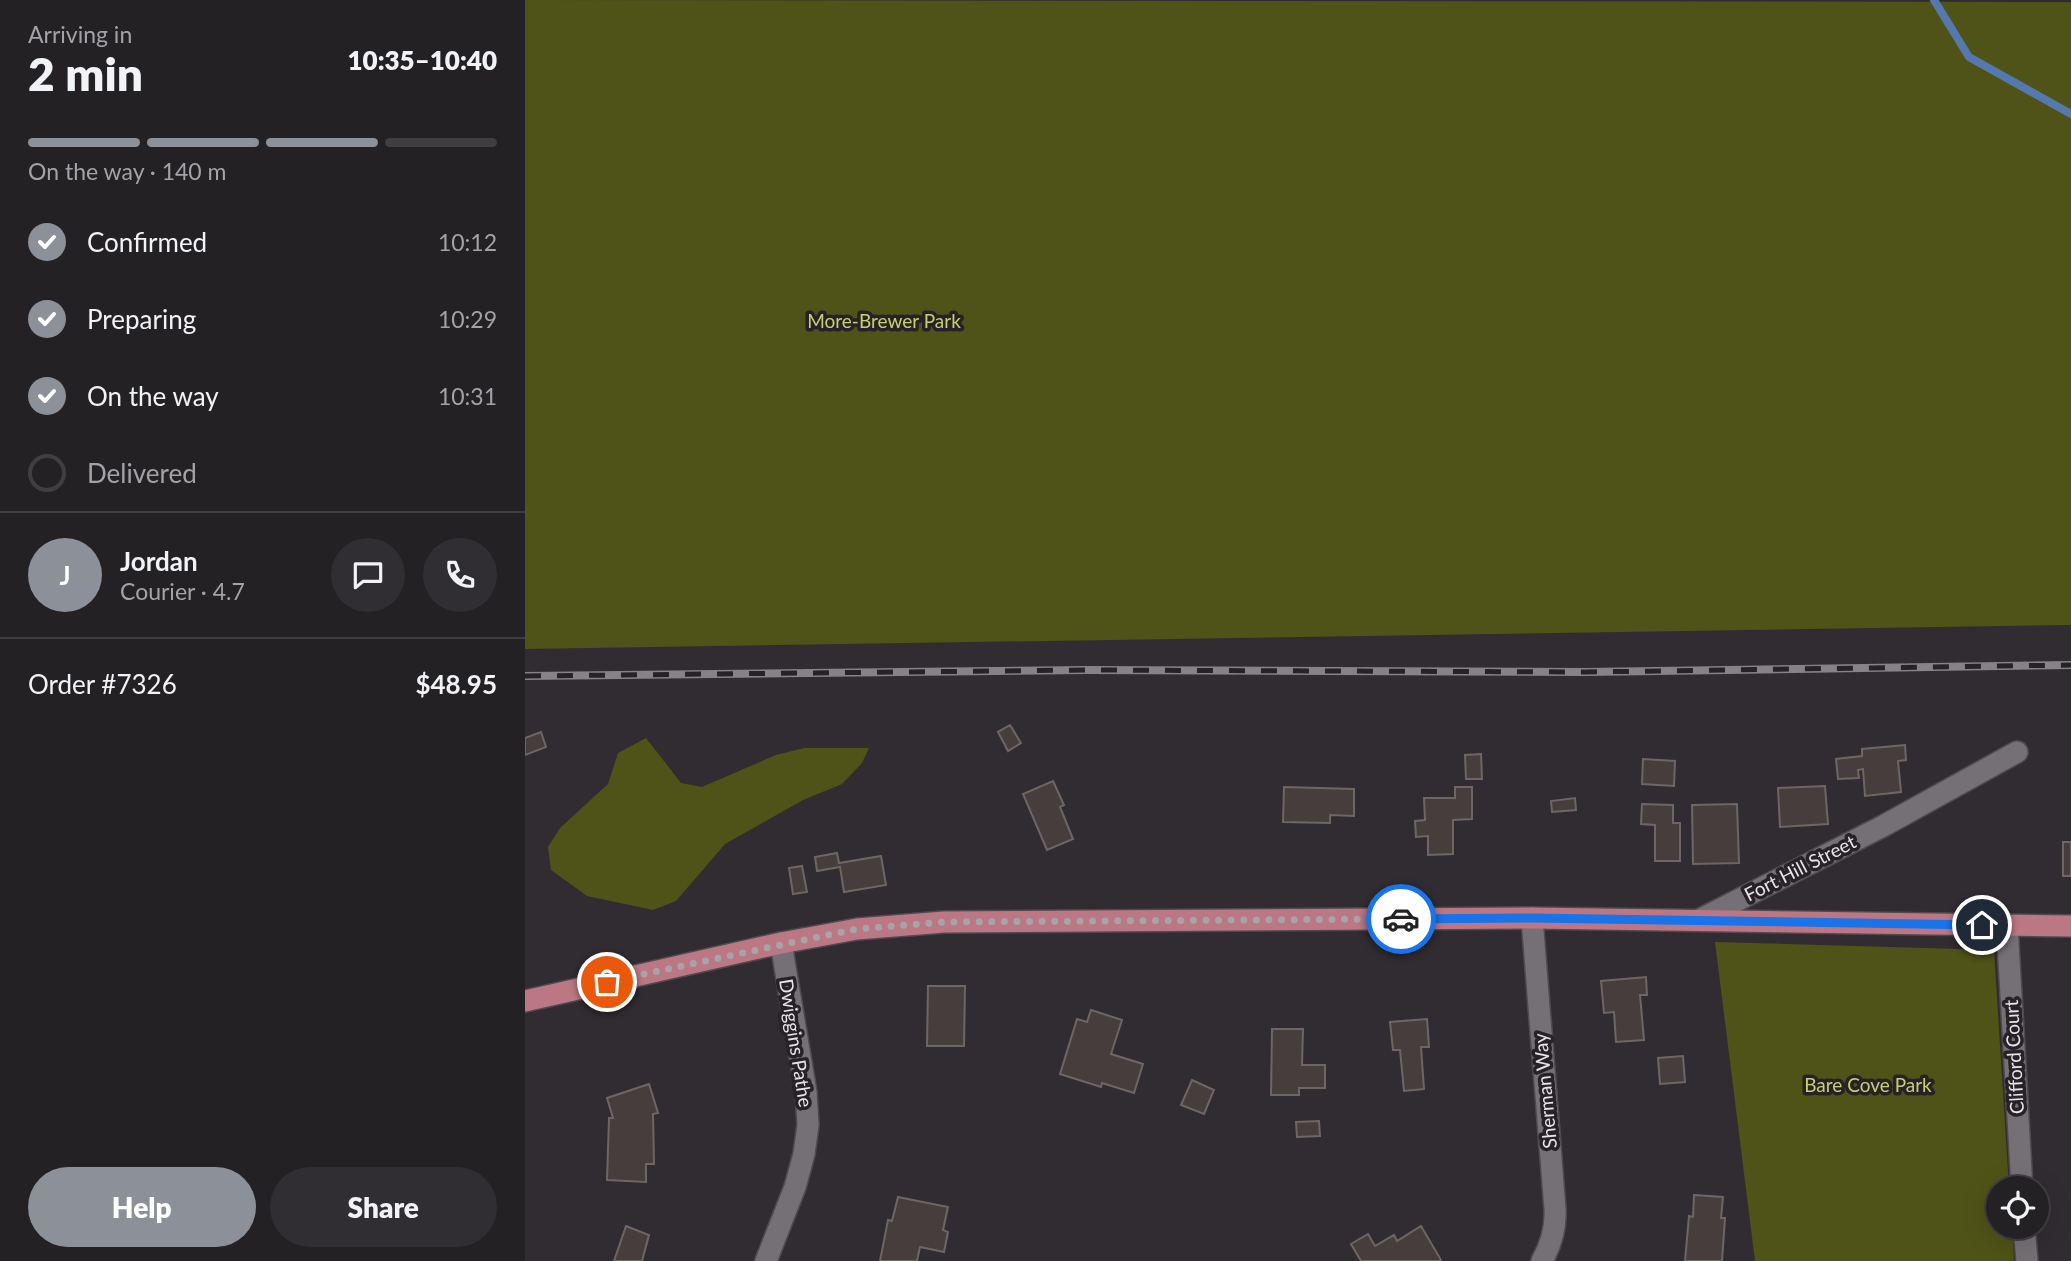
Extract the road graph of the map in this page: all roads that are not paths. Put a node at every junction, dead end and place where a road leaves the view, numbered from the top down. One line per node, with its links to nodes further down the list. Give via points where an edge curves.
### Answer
1 (2017, 752): 3 (street, Fort Hill Street)
2 (1532, 918): 3 (main road, Fort Hill Street); 6 (main road, Fort Hill Street, via 944,922 857,929); 11 (street, Sherman Way, via 1555,1220)
3 (1699, 920): 4 (main road)
4 (2007, 925): 5 (main road); 8 (street, Clifford Court)
5 (2071, 926)
6 (781, 943): 7 (main road, Fort Hill Street); 10 (street, Dwiggins Pathe, via 808,1125 795,1187)
7 (525, 1001)
8 (2021, 1176)
9 (2025, 1239): 12 (street)
10 (766, 1261)
11 (1542, 1261)
12 (2027, 1261)

